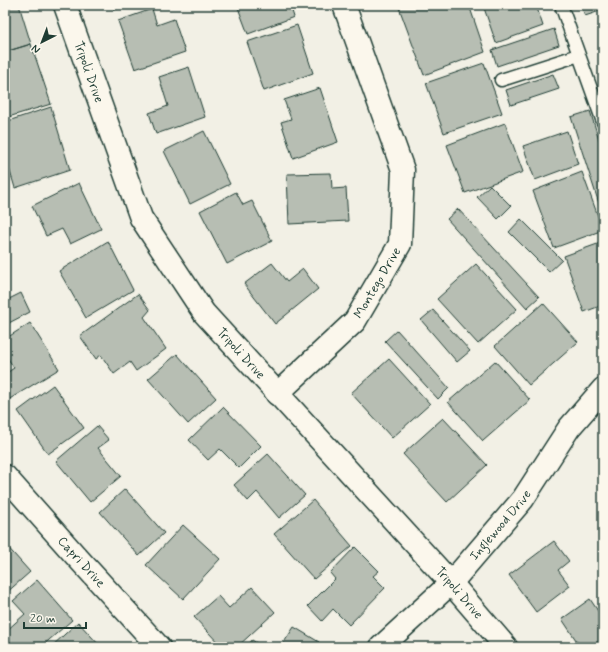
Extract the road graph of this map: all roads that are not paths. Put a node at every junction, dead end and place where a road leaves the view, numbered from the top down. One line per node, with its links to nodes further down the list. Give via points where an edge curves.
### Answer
1 (64, 5): 8 (street, Tripoli Drive, via 141,218 204,313)
2 (344, 5): 8 (street, Montego Drive, via 403,170 400,244 355,321)
3 (561, 5): 4 (lane)
4 (579, 54): 5 (lane); 6 (lane)
5 (502, 80)
6 (603, 119)
7 (603, 389): 10 (street, Inglewood Drive, via 569,428 524,499)
8 (277, 394): 10 (street, Tripoli Drive)
9 (5, 476): 11 (street, Capri Drive)
10 (451, 583): 12 (street, Inglewood Drive); 13 (street, Tripoli Drive)
11 (159, 647)
12 (381, 647)
13 (506, 647)

